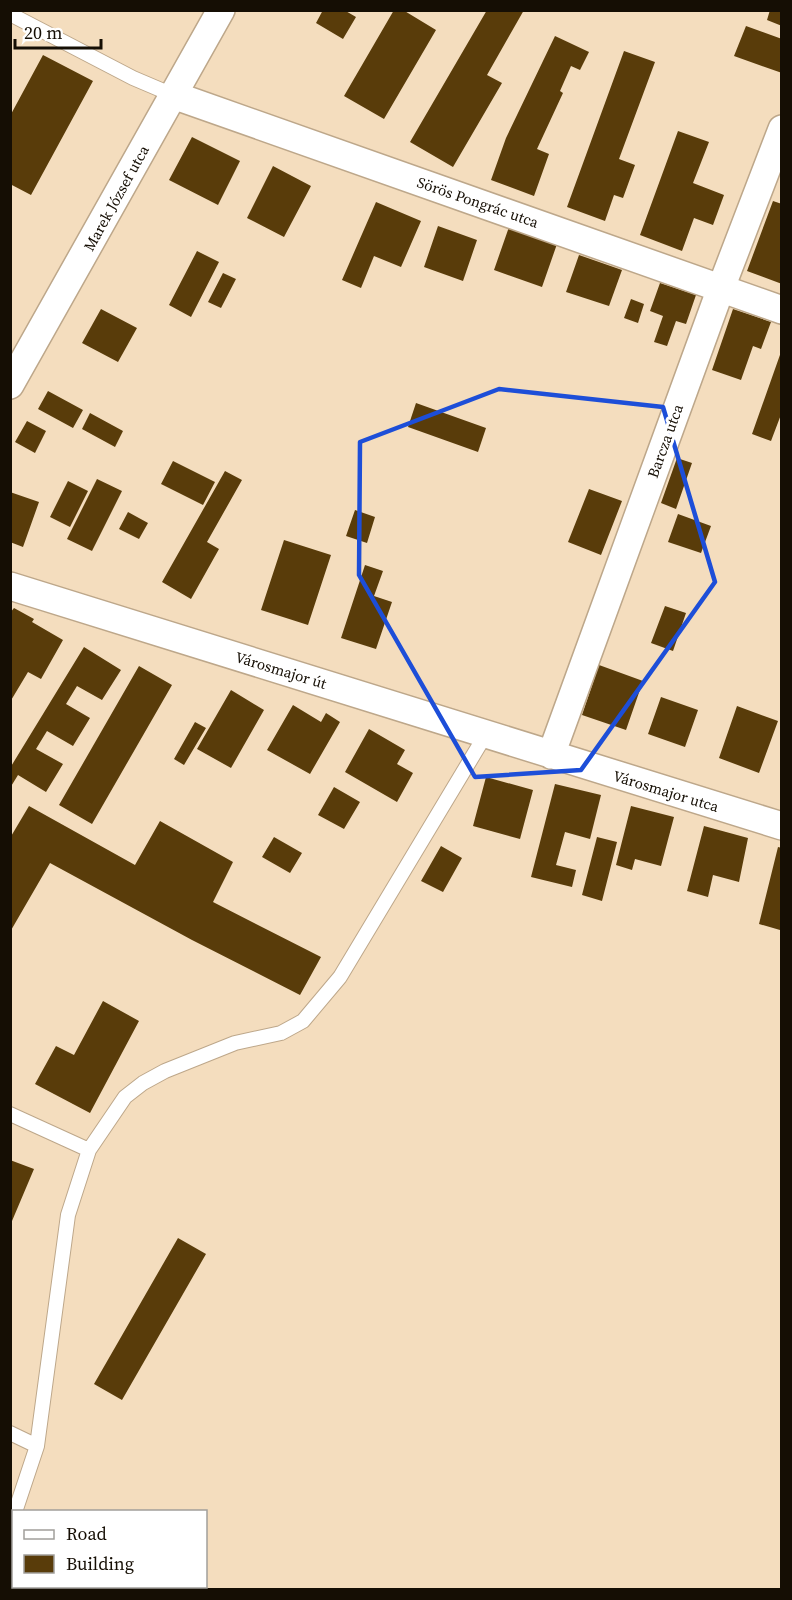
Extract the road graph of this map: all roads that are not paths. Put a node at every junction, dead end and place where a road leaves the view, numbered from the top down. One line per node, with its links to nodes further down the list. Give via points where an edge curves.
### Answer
1 (221, 10): 3 (street, Marek József utca)
2 (10, 14): 3 (lane)
3 (174, 95): 5 (street, Sörös Pongrác utca); 7 (street, Marek József utca)
4 (782, 129): 5 (street, Barcza utca)
5 (721, 288): 6 (street, Sörös Pongrác utca); 10 (street, Barcza utca)
6 (782, 310)
7 (10, 385)
8 (10, 586): 9 (street, Városmajor út)
9 (486, 734): 10 (street, Városmajor út); 13 (lane, via 340,977 303,1021 281,1033 236,1043 143,1083 125,1097)
10 (551, 755): 11 (street, Városmajor utca)
11 (782, 826)
12 (10, 1114): 13 (lane)
13 (89, 1150): 15 (lane, via 68,1215)
14 (10, 1433): 15 (lane)
15 (37, 1446): 16 (lane)
16 (16, 1510)

